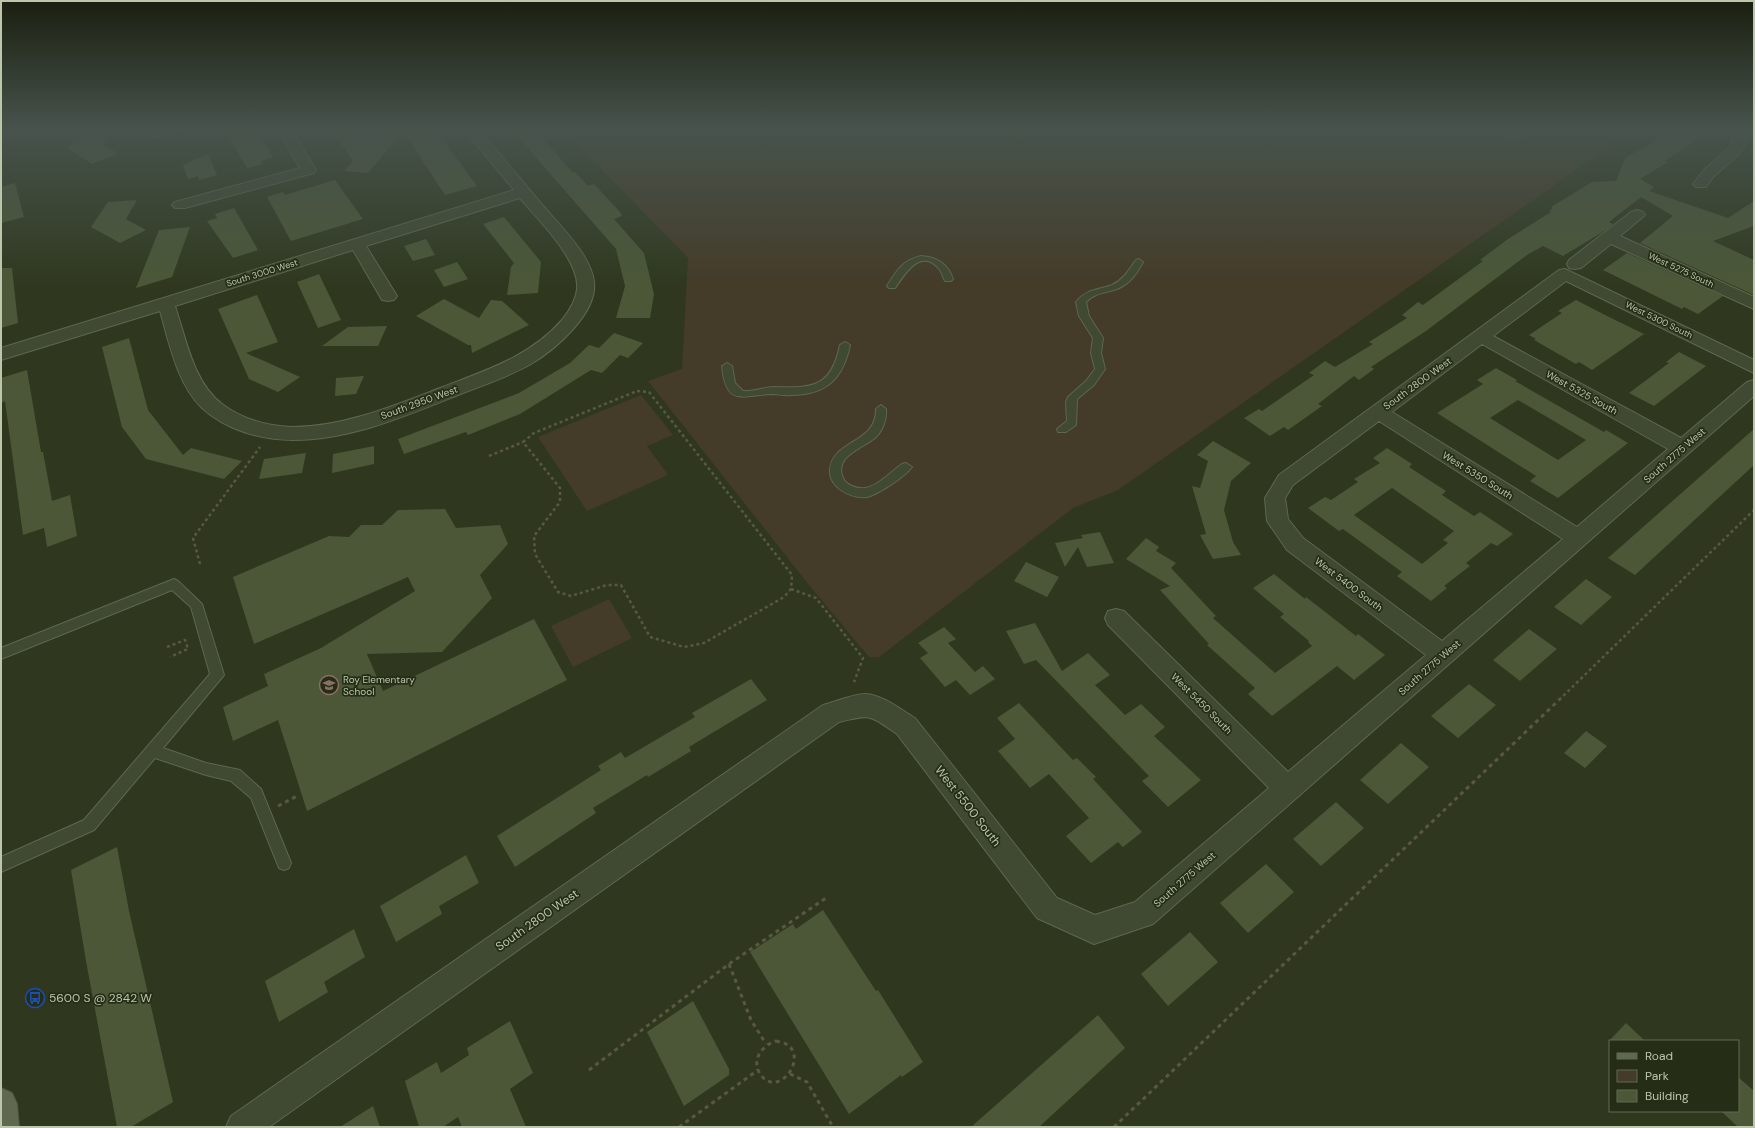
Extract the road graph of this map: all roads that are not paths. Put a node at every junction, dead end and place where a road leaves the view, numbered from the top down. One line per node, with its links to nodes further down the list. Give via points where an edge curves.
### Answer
1 (266, 182): 4 (street)
2 (515, 182): 3 (street)
3 (524, 192): 7 (street, South 3000 West); 13 (street, South 2950 West, via 573,252 584,271 585,293 572,319 555,338 535,354 502,371 389,414 303,433 272,432 248,427 220,412 200,395)
4 (180, 205)
5 (1637, 215): 6 (street, South 2800 West)
6 (1609, 237): 9 (street, South 2800 West); 14 (street, West 5275 South)
7 (357, 244): 12 (street); 13 (street, South 3000 West)
8 (1139, 262): 23 (lane, via 1120,284 1091,294 1081,302 1084,316 1097,334 1100,369 1090,383 1073,397 1072,422)
9 (1570, 269): 15 (street, South 2800 West); 19 (street, West 5300 South)
10 (948, 279): 11 (lane, via 946,270 940,263 922,259 909,263)
11 (892, 286)
12 (388, 296)
13 (166, 303): 17 (street, South 3000 West)
14 (1754, 304)
15 (1480, 336): 22 (street, South 2800 West); 24 (street, West 5325 South)
16 (845, 345): 18 (lane, via 840,367 831,378 815,387 798,392 769,391 747,395 739,393 730,382)
17 (1, 354)
18 (727, 366)
19 (1754, 367)
20 (1754, 386): 24 (street, South 2775 West)
21 (880, 409): 25 (lane, via 877,427 866,440 843,455 835,468 835,474 845,487 852,491 869,492 877,491 893,475)
22 (1378, 412): 26 (street, South 2800 West, via 1286,480); 27 (street, West 5350 South)
23 (1062, 429)
24 (1683, 448): 27 (street, South 2775 West)
25 (906, 467)
26 (1275, 498): 30 (street, West 5400 South, via 1278,521 1295,544)
27 (1578, 538): 30 (street, South 2775 West)
28 (1116, 618): 33 (street, West 5450 South)
29 (1, 654): 32 (lane, via 174,584 196,604 217,675)
30 (1443, 655): 33 (street, South 2775 West)
31 (832, 713): 36 (street, West 5500 South, via 865,705 882,710 906,726 1047,908); 39 (street, South 2800 West)
32 (153, 751): 34 (lane, via 206,769 235,775 256,794); 35 (lane, via 89,824)
33 (1288, 789): 36 (street, South 2775 West, via 1143,914)
34 (284, 864)
35 (1, 865)
36 (1094, 930)
37 (1, 1104): 38 (main road)
38 (3, 1127)
39 (242, 1127)

